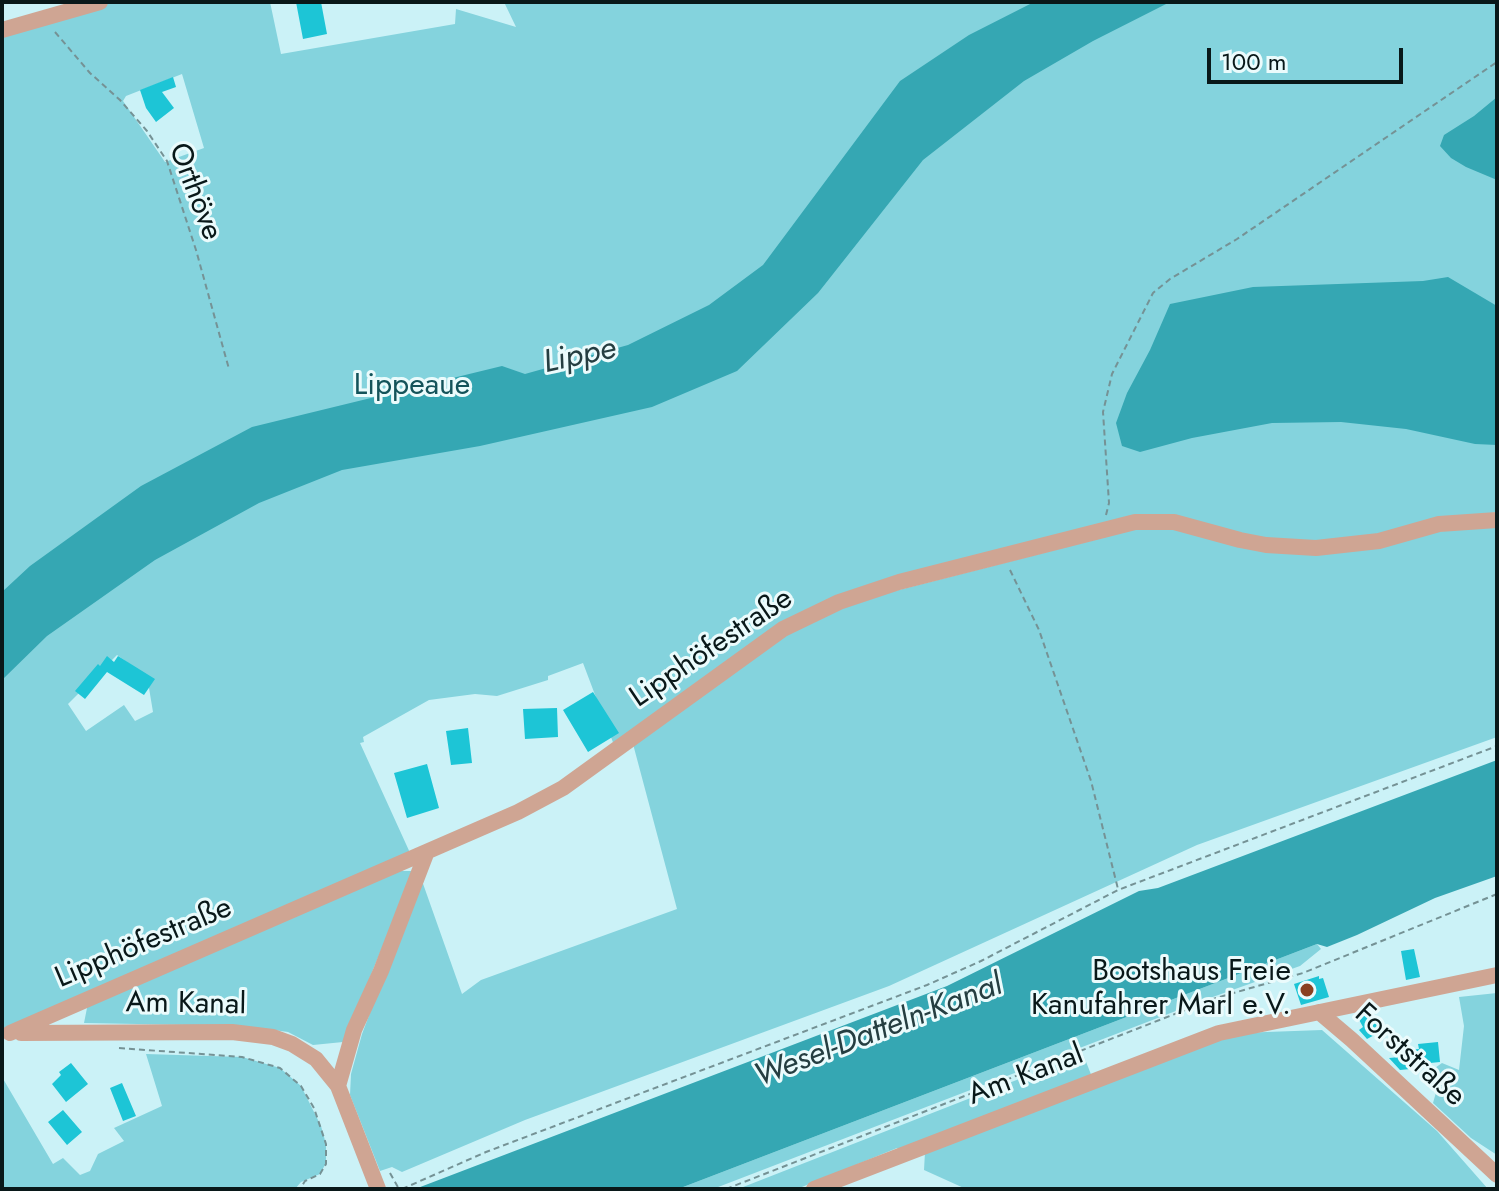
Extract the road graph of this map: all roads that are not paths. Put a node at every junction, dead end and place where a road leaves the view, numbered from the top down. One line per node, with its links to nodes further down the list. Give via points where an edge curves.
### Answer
1 (100, 2): 2 (street)
2 (2, 30)
3 (1497, 520): 4 (street, Lipphöfestraße, via 1439,524 1379,541 1316,548 1266,545 1162,521 1135,522 899,582 783,629 563,788)
4 (426, 854): 7 (street, Lipphöfestraße); 8 (street)
5 (1497, 975): 6 (street, Am Kanal)
6 (1319, 1012): 11 (street, Forststraße); 13 (street, Am Kanal, via 1187,1044)
7 (6, 1035): 9 (street, Am Kanal, via 232,1032 273,1037)
8 (345, 1055): 9 (street); 10 (street)
9 (316, 1059): 10 (street, Am Kanal)
10 (338, 1086): 12 (street, Am Kanal)
11 (1497, 1175)
12 (379, 1182)
13 (814, 1189)

